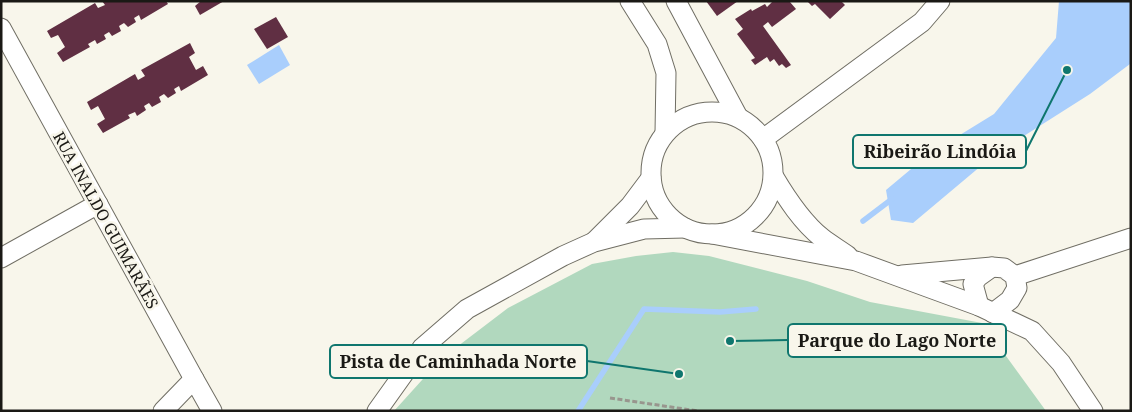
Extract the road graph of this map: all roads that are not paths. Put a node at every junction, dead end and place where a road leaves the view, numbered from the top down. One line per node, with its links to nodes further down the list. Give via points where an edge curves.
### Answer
1 (630, 1): 6 (street, via 656,44 666,73)
2 (676, 1): 5 (street)
3 (940, 1): 7 (street, via 922,22)
4 (4, 41): 10 (street, RUA INALDO GUIMARÃES)
5 (738, 117): 6 (street, via 719,112 699,113 680,120); 7 (street, via 755,128)
6 (665, 133): 9 (street, via 653,158)
7 (763, 139): 8 (street, via 768,146)
8 (774, 177): 12 (street, via 760,211 747,223 730,231); 16 (street, via 808,225)
9 (651, 178): 11 (street, via 656,198 668,216); 14 (street, via 630,206)
10 (98, 204): 15 (street); 21 (street, RUA INALDO GUIMARÃES)
11 (685, 228): 12 (street); 14 (street, via 644,229)
12 (712, 234): 16 (street)
13 (1131, 238): 19 (street)
14 (594, 242): 24 (street, via 467,309 422,348)
15 (1, 258)
16 (856, 261): 18 (street)
17 (992, 268): 18 (street); 19 (street, via 1004,268); 20 (street, via 978,276 973,284)
18 (896, 276): 20 (street)
19 (1015, 276): 20 (street, via 1017,288 1010,300)
20 (986, 310): 25 (street, via 1032,331 1061,363)
21 (194, 379): 22 (street); 23 (street, RUA INALDO GUIMARÃES)
22 (163, 411)
23 (212, 411)
24 (377, 411)
25 (1093, 411)

